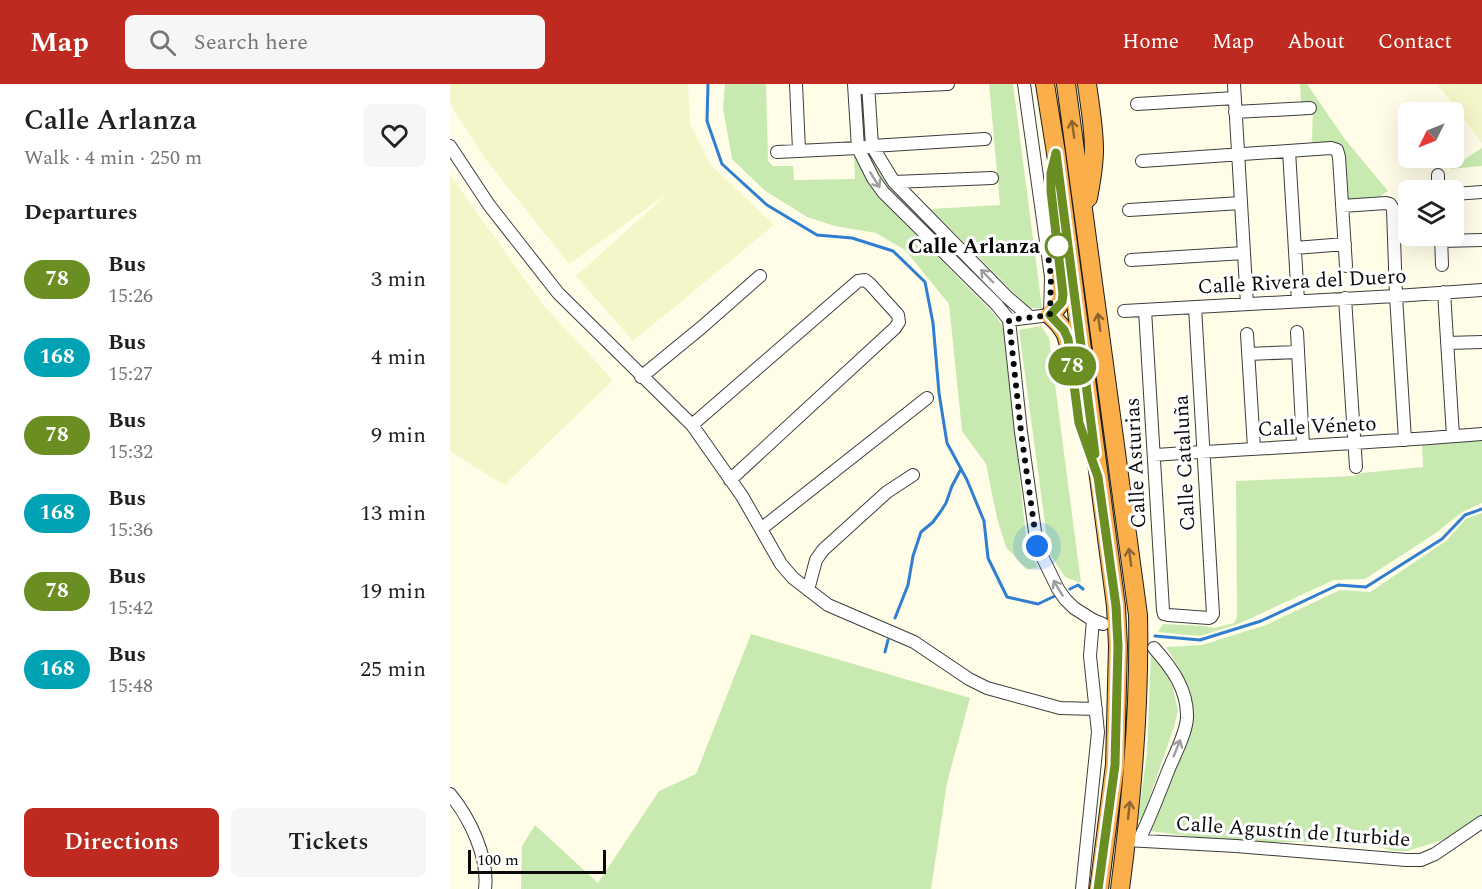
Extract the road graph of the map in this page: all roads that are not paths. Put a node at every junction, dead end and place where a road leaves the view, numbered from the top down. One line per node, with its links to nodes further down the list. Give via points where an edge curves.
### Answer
1 (796, 84): 19 (street)
2 (926, 84): 3 (street); 10 (street)
3 (948, 84)
4 (1024, 84): 56 (street, via 1051,277)
5 (1045, 84): 22 (highway)
6 (1066, 84): 34 (highway, one-way to 6)
7 (1087, 84): 34 (highway, via 1094,151)
8 (1234, 84): 11 (street)
9 (854, 86): 10 (street); 18 (street)
10 (868, 86): 17 (street)
11 (1234, 98): 12 (street); 14 (street)
12 (1137, 104)
13 (1310, 108): 14 (street)
14 (1236, 112): 23 (street)
15 (985, 139): 17 (street)
16 (450, 146): 65 (street, via 489,205 558,293)
17 (872, 146): 18 (street); 28 (street)
18 (858, 148): 19 (street); 52 (street, one-way to 52, via 883,192)
19 (800, 150): 21 (street)
20 (1289, 151): 23 (street); 32 (street, via 1337,150); 39 (street)
21 (777, 152)
22 (1056, 153): 56 (highway, via 1051,191 1063,294 1062,302); 78 (highway)
23 (1238, 154): 24 (street); 31 (street)
24 (1142, 161)
25 (1438, 175): 27 (street)
26 (992, 178): 28 (street)
27 (1438, 180)
28 (894, 182): 48 (street, one-way to 28)
29 (1482, 192): 30 (street)
30 (1464, 193)
31 (1241, 203): 33 (street); 40 (street)
32 (1342, 206): 37 (street); 47 (street, via 1390,204)
33 (1129, 210)
34 (1085, 214): 87 (highway, one-way to 34, via 1138,615)
35 (1464, 239): 36 (street)
36 (1482, 240)
37 (1345, 244): 39 (street); 43 (street)
38 (1441, 246): 42 (street)
39 (1294, 248): 50 (street)
40 (1244, 254): 41 (street); 51 (street)
41 (1131, 260)
42 (1442, 265)
43 (1346, 266)
44 (760, 276): 65 (street)
45 (1482, 290): 46 (street, Calle Rivera del Duero)
46 (1444, 292): 47 (street, Calle Rivera del Duero); 62 (street)
47 (1396, 296): 49 (street, Calle Rivera del Duero); 70 (street)
48 (1007, 297): 52 (street, via 1001,297); 57 (street)
49 (1345, 298): 50 (street, Calle Rivera del Duero); 71 (street)
50 (1298, 301): 51 (street, Calle Rivera del Duero)
51 (1247, 304): 53 (street, Calle Rivera del Duero)
52 (997, 305): 58 (street)
53 (1195, 307): 54 (street, Calle Rivera del Duero); 74 (street, Calle Cataluña)
54 (1145, 310): 55 (street, Calle Rivera del Duero); 75 (street, Calle Asturias)
55 (1125, 311)
56 (1050, 315): 57 (street); 78 (highway, via 1068,339 1079,423)
57 (1029, 316): 58 (street)
58 (1009, 320): 84 (street, one-way to 58, via 1090,656 1098,622 1065,599 1037,546)
59 (1297, 332): 63 (street)
60 (1246, 334): 64 (street)
61 (1482, 342): 62 (street)
62 (1447, 343): 69 (street)
63 (1298, 352): 64 (street); 72 (street)
64 (1248, 354): 73 (street)
65 (641, 377): 67 (street)
66 (927, 398): 80 (street)
67 (692, 425): 79 (street); 79 (street, via 858,281 870,284 898,315 895,328)
68 (1482, 434): 69 (street, Calle Véneto)
69 (1453, 436): 70 (street, Calle Véneto)
70 (1405, 440): 71 (street, Calle Véneto)
71 (1354, 444): 72 (street, Calle Véneto); 76 (street)
72 (1303, 446): 73 (street, Calle Véneto)
73 (1254, 448): 74 (street, Calle Véneto)
74 (1203, 452): 75 (street, Calle Véneto); 82 (street, Calle Cataluña, via 1213,614 1209,618)
75 (1154, 455): 82 (street, Calle Asturias)
76 (1356, 467)
77 (913, 475): 81 (street, via 887,492 823,550 816,560)
78 (1098, 477): 90 (highway, via 1118,646 1115,765)
79 (730, 480): 80 (street)
80 (761, 529): 81 (street, via 781,564)
81 (808, 590): 84 (street, via 828,605 914,642 987,688 1060,708)
82 (1164, 614)
83 (1154, 648): 87 (street, one-way to 83, via 1158,795 1187,719 1180,683)
84 (1096, 709): 89 (street, via 1098,732)
85 (450, 794): 88 (street, via 473,829 487,876)
86 (1482, 822): 87 (street, Calle Agustín de Iturbide, via 1421,860)
87 (1133, 840): 91 (highway)
88 (485, 889)
89 (1082, 889)
90 (1098, 889)
91 (1120, 889)

